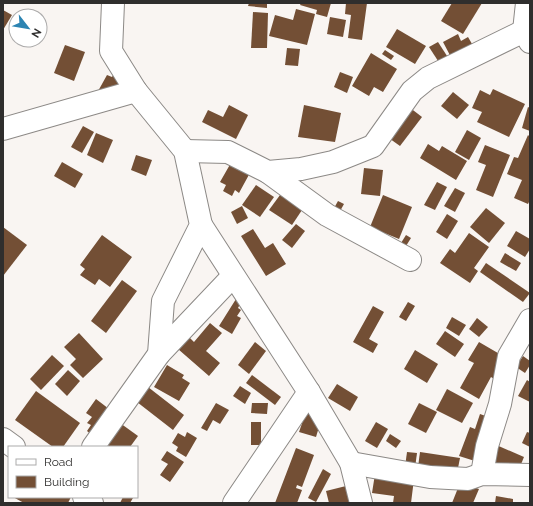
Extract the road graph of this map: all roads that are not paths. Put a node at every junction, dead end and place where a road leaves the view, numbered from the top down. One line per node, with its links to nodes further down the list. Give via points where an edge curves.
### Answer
1 (113, 3): 4 (street, via 111,51)
2 (527, 3): 3 (street)
3 (527, 37): 7 (street, via 428,78 412,91 373,146 334,162 302,169)
4 (136, 91): 5 (street); 6 (street)
5 (3, 129)
6 (185, 151): 7 (street, via 228,152); 8 (street)
7 (268, 172): 9 (street, via 326,214)
8 (201, 225): 10 (street); 12 (street, via 163,301)
9 (410, 260)
10 (233, 276): 12 (street); 13 (street)
11 (530, 320): 18 (street, via 509,356)
12 (159, 354): 16 (street)
13 (309, 392): 17 (street); 20 (street)
14 (3, 439): 15 (street)
15 (13, 446)
16 (94, 446)
17 (351, 463): 18 (street, via 430,477 468,479); 21 (street)
18 (482, 474): 19 (street)
19 (530, 476)
20 (234, 503)
21 (361, 503)

